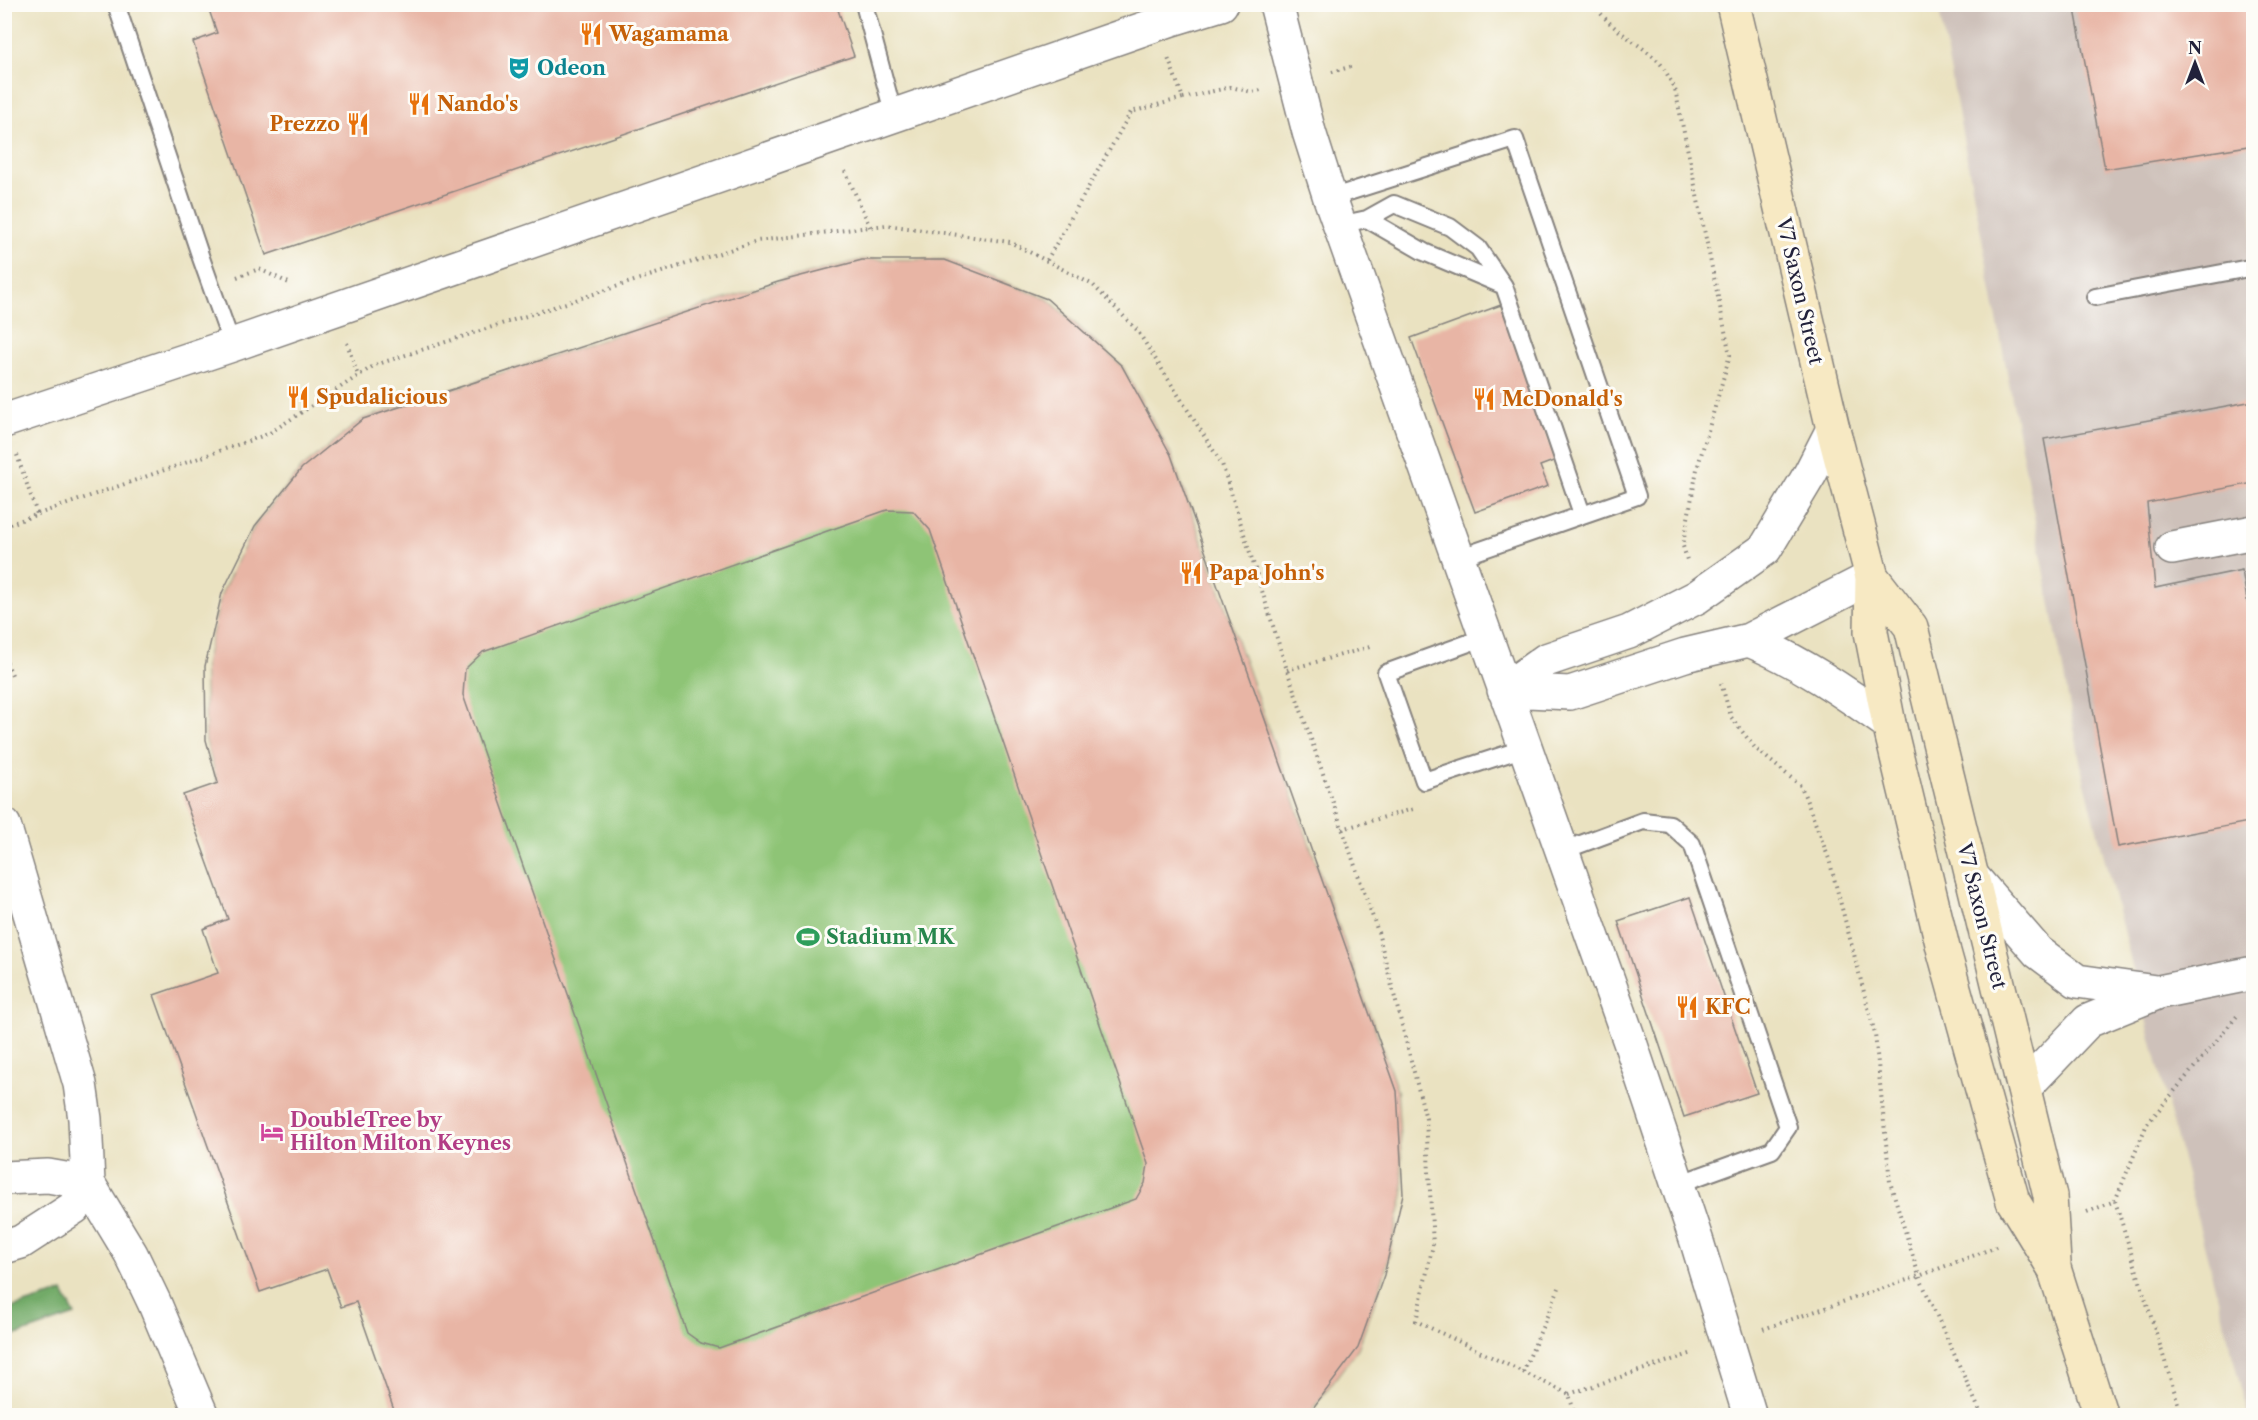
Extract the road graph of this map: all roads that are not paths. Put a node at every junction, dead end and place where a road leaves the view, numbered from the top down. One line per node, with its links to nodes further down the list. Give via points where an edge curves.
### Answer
1 (116, 4): 11 (lane)
2 (864, 4): 6 (lane)
3 (1221, 4): 6 (street)
4 (1276, 4): 7 (street, via 1309,132)
5 (1733, 4): 13 (main road, V7 Saxon Street)
6 (894, 116): 11 (street)
7 (1345, 214): 9 (lane); 9 (lane, via 1394,204 1450,227 1478,248); 14 (lane, via 1515,139 1637,496); 17 (street)
8 (2253, 267): 10 (lane)
9 (1504, 286): 14 (lane)
10 (2095, 297)
11 (232, 345): 12 (street)
12 (5, 421)
13 (1833, 429): 18 (main road, V7 Saxon Street); 21 (street, via 1765,549 1697,597 1629,632 1546,660)
14 (1582, 514): 17 (lane)
15 (2253, 532): 16 (street)
16 (2172, 549)
17 (1458, 558): 19 (street)
18 (1872, 577): 20 (street); 22 (main road, V7 Saxon Street, via 1871,632); 26 (main road, V7 Saxon Street, via 1911,627)
19 (1485, 637): 21 (street); 23 (lane, via 1386,673 1420,771 1424,781)
20 (1749, 640): 21 (street, via 1685,655 1570,693); 22 (street, via 1839,688)
21 (1504, 690): 23 (street)
22 (1889, 723): 34 (main road, V7 Saxon Street, bridge, via 1944,952 2013,1201)
23 (1525, 748): 25 (street)
24 (4, 825): 31 (street, via 80,1084 86,1119)
25 (1562, 851): 32 (street); 32 (lane, via 1643,821 1670,824 1692,844 1788,1127 1772,1150)
26 (1972, 876): 28 (street, via 2038,952 2076,981); 29 (main road, V7 Saxon Street)
27 (2253, 973): 28 (street)
28 (2159, 992): 29 (street, via 2088,1021)
29 (2024, 1088): 34 (main road, V7 Saxon Street, bridge, via 2050,1196)
30 (4, 1179): 31 (street, via 48,1176)
31 (87, 1183): 33 (street, via 75,1207 21,1242); 35 (street, via 131,1254)
32 (1678, 1184): 36 (street)
33 (4, 1247)
34 (2054, 1268): 37 (main road, V7 Saxon Street)
35 (202, 1416)
36 (1750, 1416)
37 (2102, 1416)

